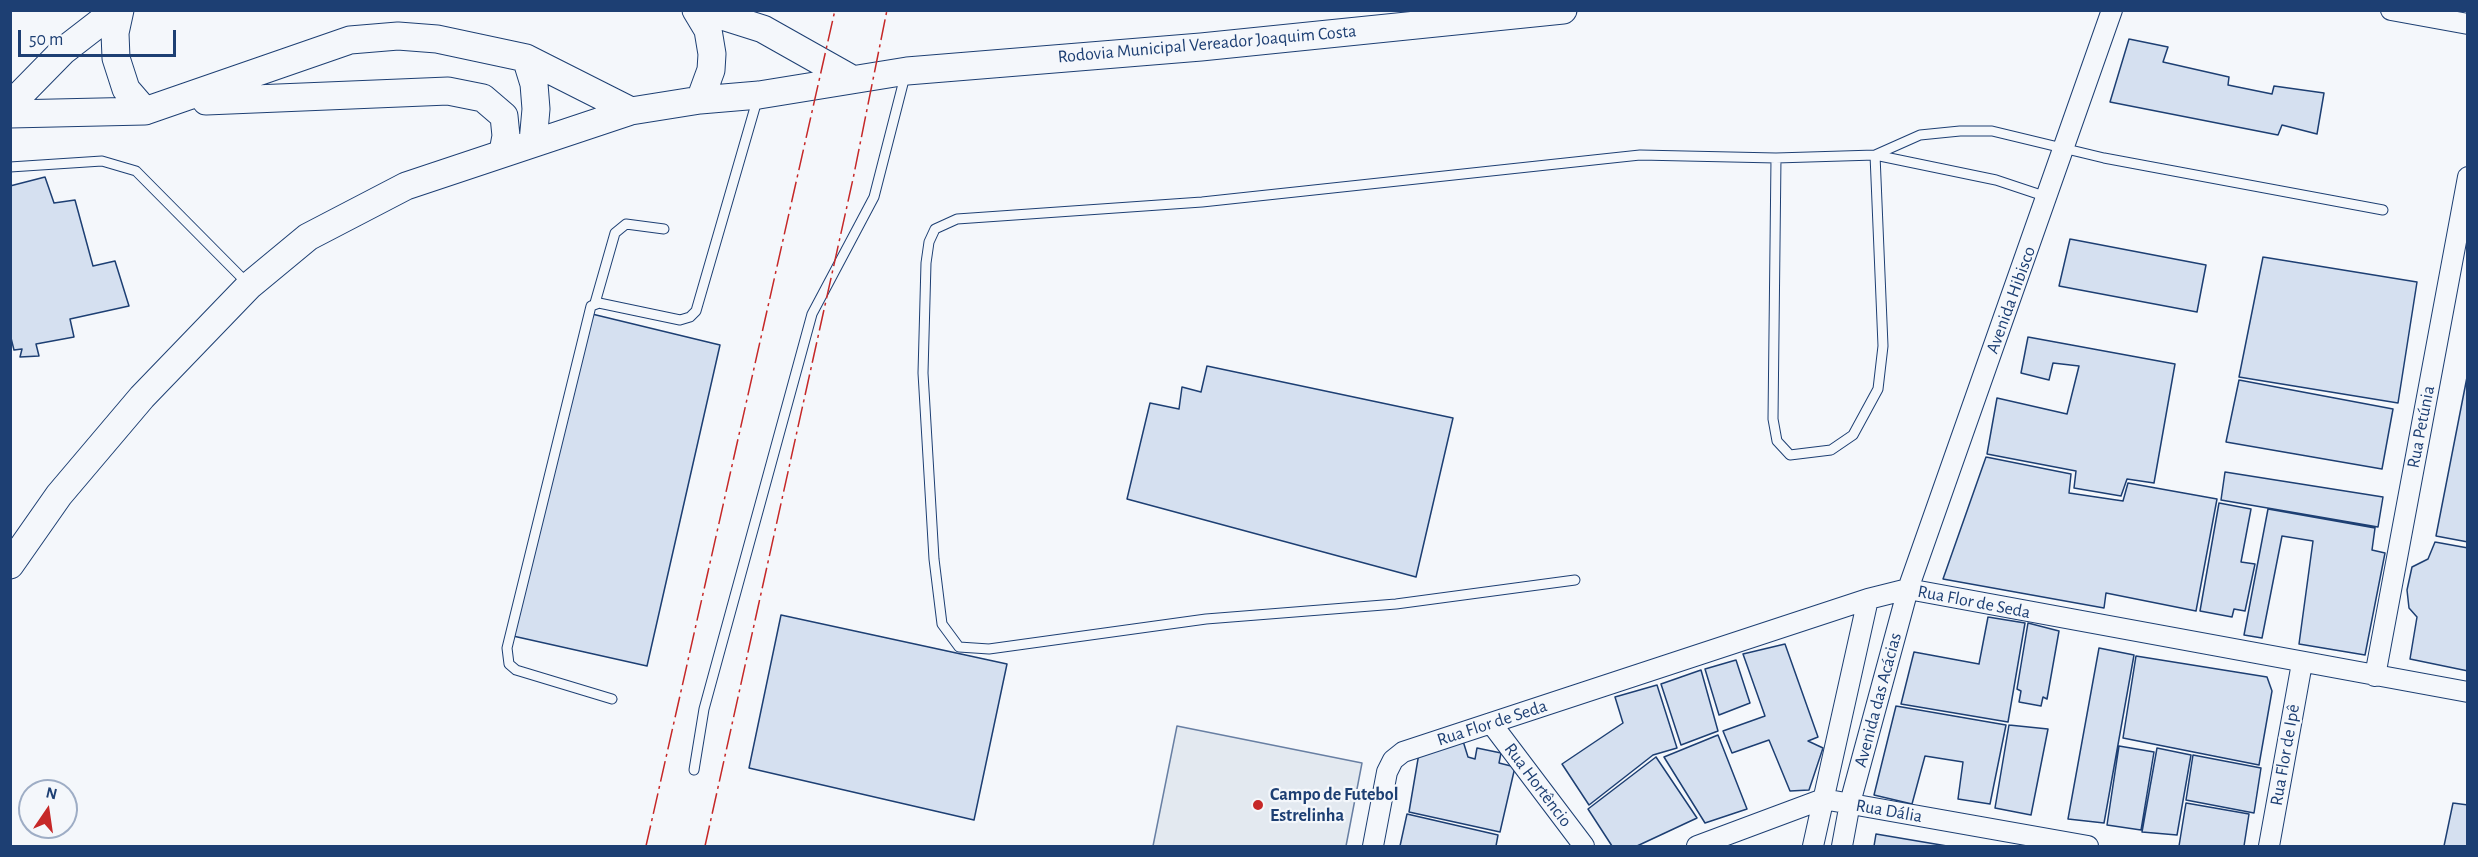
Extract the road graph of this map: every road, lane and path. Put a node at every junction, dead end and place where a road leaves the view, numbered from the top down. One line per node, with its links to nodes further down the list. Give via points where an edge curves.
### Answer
1 (118, 10): 14 (main road, via 63,51); 15 (main road, via 116,58 126,89)
2 (696, 10): 12 (main road, via 708,30 712,54 711,70)
3 (704, 10): 10 (main road, via 763,29)
4 (1563, 10): 9 (main road, Rodovia Municipal Vereador Joaquim Costa)
5 (2112, 10): 19 (street, Avenida Hibisco)
6 (2391, 10): 7 (street)
7 (2468, 24)
8 (526, 58): 13 (main road, via 437,39 376,36 350,40); 16 (main road); 18 (main road, via 534,84)
9 (907, 71): 10 (main road, Rodovia Municipal Vereador Joaquim Costa); 39 (lane, via 874,197 812,314 704,709)
10 (850, 78): 11 (main road, Rodovia Municipal Vereador Joaquim Costa)
11 (759, 95): 12 (main road, Rodovia Municipal Vereador Joaquim Costa); 29 (lane, via 696,311 680,320)
12 (700, 100): 16 (main road, Rodovia Municipal Vereador Joaquim Costa)
13 (172, 102): 15 (main road); 20 (main road, via 448,91 483,98 504,116 507,136)
14 (10, 105)
15 (146, 111): 17 (main road)
16 (631, 111): 18 (main road)
17 (10, 114)
18 (533, 142): 20 (main road)
19 (2064, 149): 21 (lane, via 1992,130 1960,131 1920,135); 25 (street, Avenida Hibisco); 26 (lane)
20 (503, 152): 28 (main road, via 406,186 308,237)
21 (1875, 156): 22 (lane); 22 (lane, via 1883,346 1878,389 1853,435 1831,450 1790,454 1777,441 1773,419); 25 (lane, via 1996,180)
22 (1776, 158): 31 (lane, via 1640,155 1576,160 1202,202 957,219 935,229 926,263 923,373 942,624 959,647 989,649 1206,619 1396,604)
23 (10, 167): 28 (lane, via 102,161 136,171)
24 (2468, 177): 35 (street, Rua Petúnia)
25 (2047, 197): 32 (street, Avenida Hibisco)
26 (2383, 210)
27 (664, 229): 29 (lane, via 626,224 615,233)
28 (250, 285): 30 (main road, via 142,397 60,495)
29 (595, 303): 37 (lane, via 591,306 507,648 509,664 516,670)
30 (10, 565)
31 (1575, 580)
32 (1908, 590): 33 (street, Rua Flor de Seda); 34 (street, Rua Flor de Seda); 41 (street, Avenida das Acácias)
33 (1868, 599): 38 (street, Rua Flor de Seda); 40 (street, Avenida das Acácias)
34 (2302, 663): 35 (street, Rua Flor de Seda); 48 (street, Rua Flor de Ipê)
35 (2375, 676): 36 (street, Rua Flor de Seda)
36 (2468, 692)
37 (612, 699)
38 (1491, 723): 42 (street, Rua Flor de Seda, via 1403,752 1393,760 1387,772); 43 (street, Rua Hortêncio)
39 (693, 770)
40 (1823, 799): 41 (street, Rua Dália); 44 (street, Rua Dália); 45 (street, Avenida das Acácias)
41 (1850, 803): 46 (street, Avenida das Acácias); 47 (street, Rua Dália)
42 (1373, 846)
43 (1584, 846)
44 (1697, 846)
45 (1813, 846)
46 (1842, 846)
47 (2088, 846)
48 (2269, 846)

